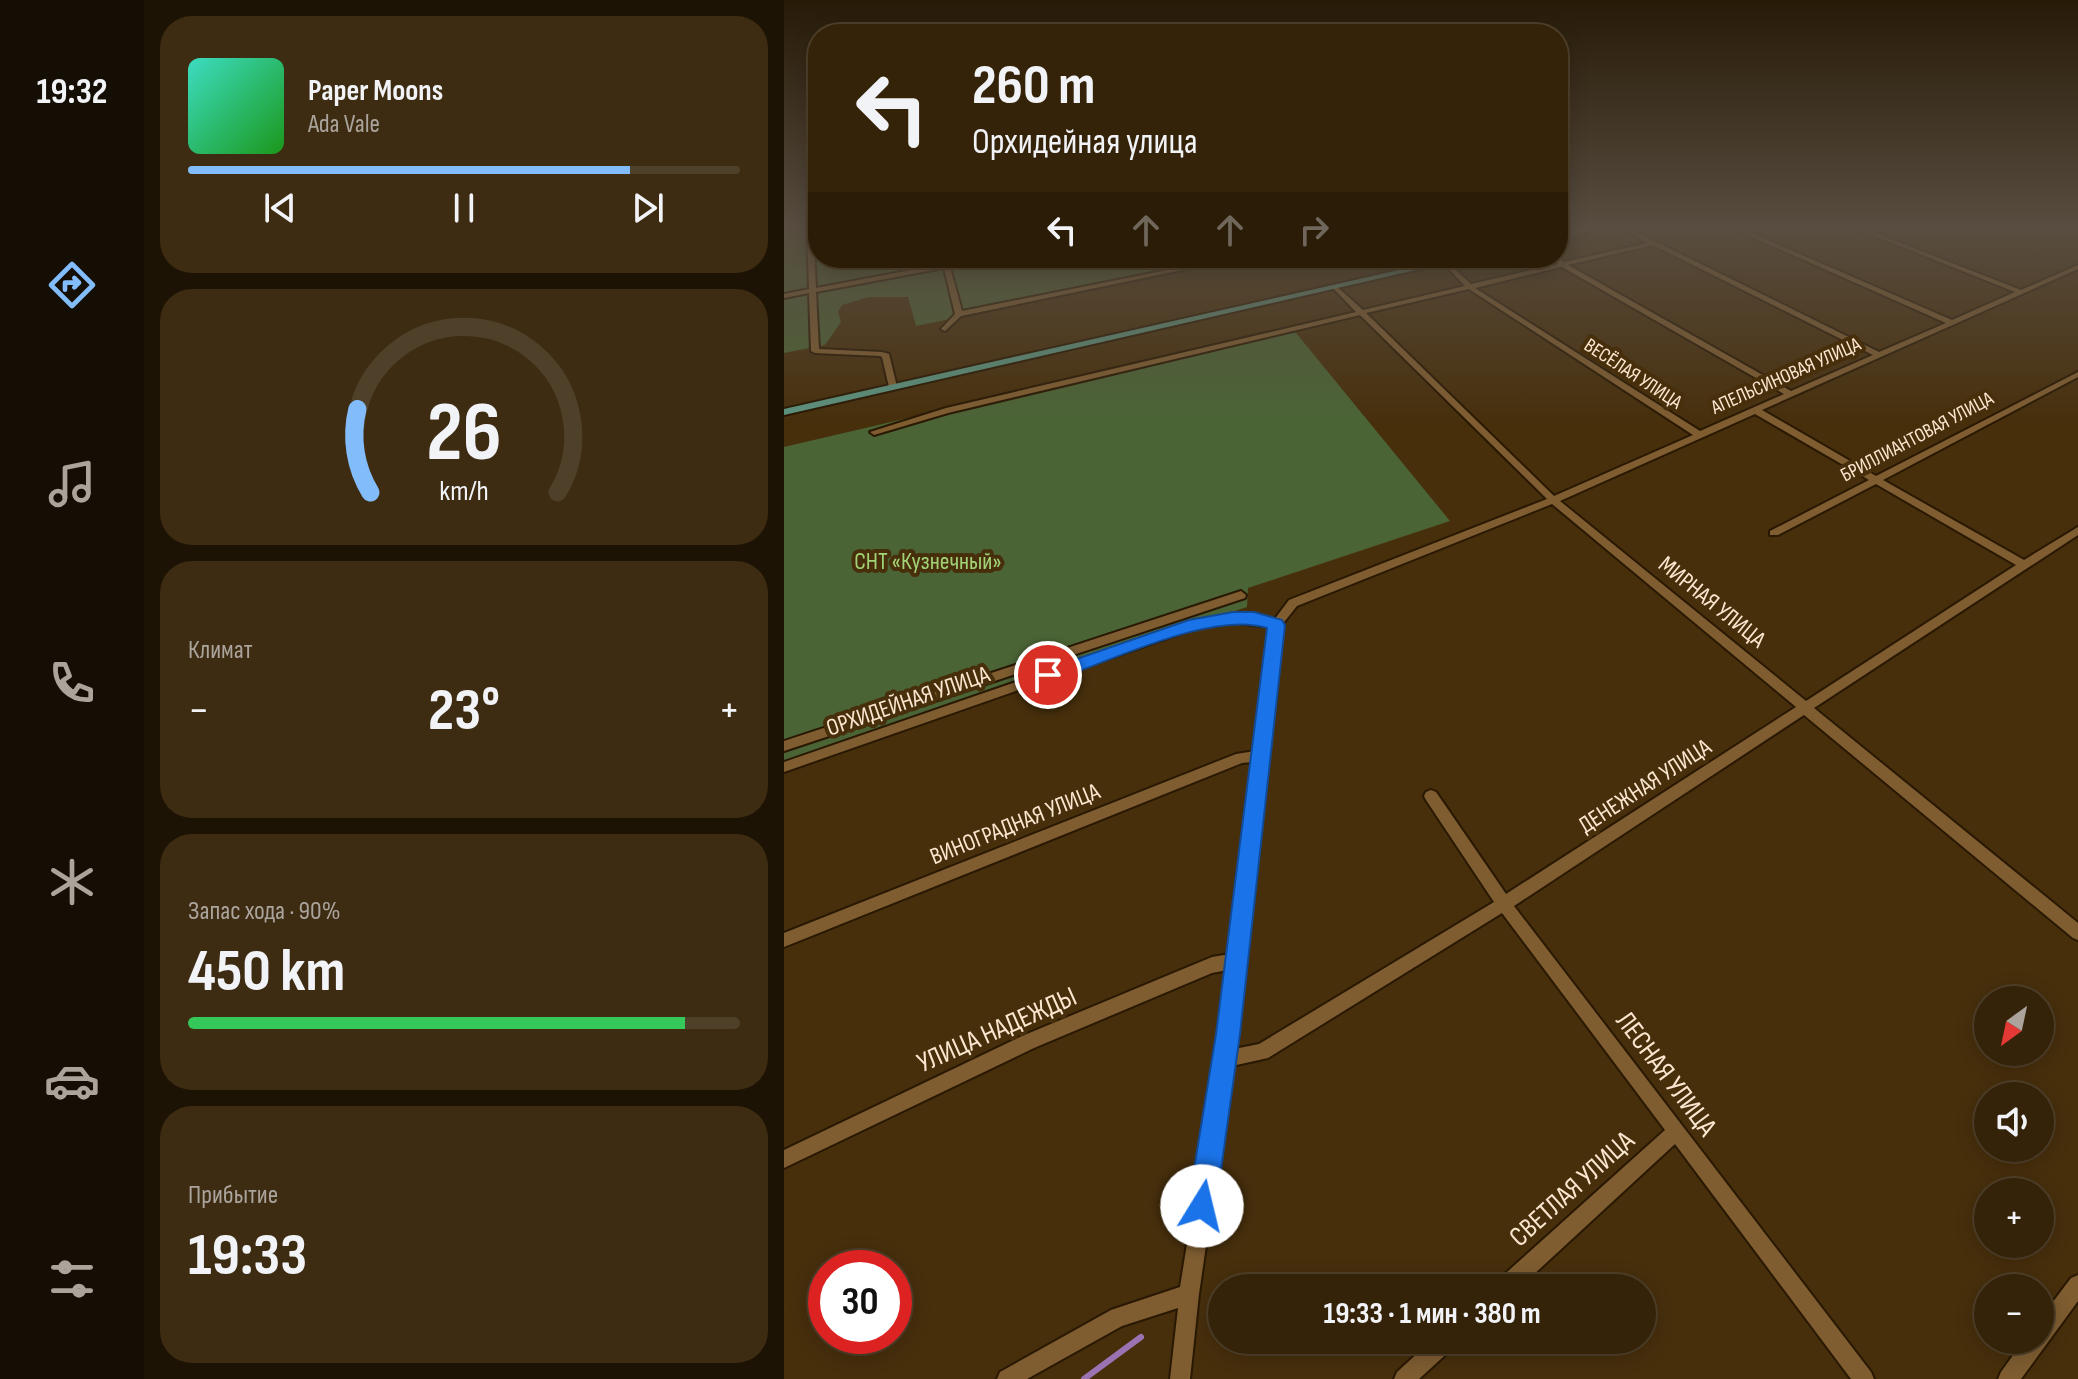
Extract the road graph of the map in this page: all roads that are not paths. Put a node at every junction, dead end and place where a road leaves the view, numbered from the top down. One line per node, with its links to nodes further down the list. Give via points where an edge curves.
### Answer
1 (812, 293): 18 (street, via 815,351 882,354)
2 (954, 293): 12 (street)
3 (1061, 293): 12 (street)
4 (1307, 293): 18 (main road)
5 (1342, 293): 13 (street, МИРНАЯ УЛИЦА)
6 (1449, 293): 13 (street)
7 (1479, 293): 23 (street, ВЕСЁЛАЯ УЛИЦА)
8 (1612, 293): 19 (street)
9 (1755, 293): 16 (street)
10 (1884, 293): 14 (street)
11 (2017, 293): 14 (street, АПЕЛЬСИНОВАЯ УЛИЦА)
12 (959, 314): 15 (street)
13 (1363, 314): 22 (street); 25 (street, МИРНАЯ УЛИЦА)
14 (1952, 323): 16 (street, АПЕЛЬСИНОВАЯ УЛИЦА)
15 (945, 329)
16 (1879, 355): 19 (street, АПЕЛЬСИНОВАЯ УЛИЦА)
17 (2078, 374): 24 (street, БРИЛЛИАНТОВАЯ УЛИЦА)
18 (893, 387): 21 (main road)
19 (1790, 394): 20 (street, АПЕЛЬСИНОВАЯ УЛИЦА)
20 (1755, 410): 23 (street, АПЕЛЬСИНОВАЯ УЛИЦА); 24 (street)
21 (784, 412)
22 (874, 432)
23 (1698, 434): 25 (street, АПЕЛЬСИНОВАЯ УЛИЦА)
24 (1875, 478): 27 (street, БРИЛЛИАНТОВАЯ УЛИЦА); 28 (street)
25 (1553, 500): 30 (street, АПЕЛЬСИНОВАЯ УЛИЦА, via 1293,603); 31 (street, МИРНАЯ УЛИЦА)
26 (2078, 530): 28 (street, ДЕНЕЖНАЯ УЛИЦА)
27 (1774, 533)
28 (2024, 565): 31 (street, ДЕНЕЖНАЯ УЛИЦА)
29 (1241, 595): 32 (street)
30 (1276, 625): 33 (street); 34 (street, ОРХИДЕЙНАЯ УЛИЦА, via 1244,618 1195,624)
31 (1807, 707): 36 (street, ДЕНЕЖНАЯ УЛИЦА); 37 (street, МИРНАЯ УЛИЦА)
32 (784, 746)
33 (1263, 756): 38 (street, ВИНОГРАДНАЯ УЛИЦА, via 1241,758); 39 (street)
34 (784, 767)
35 (1431, 796): 36 (street, ЛЕСНАЯ УЛИЦА)
36 (1504, 904): 40 (street, ДЕНЕЖНАЯ УЛИЦА, via 1262,1052); 41 (street, ЛЕСНАЯ УЛИЦА)
37 (2078, 933)
38 (784, 940)
39 (1237, 960): 40 (street); 42 (street, УЛИЦА НАДЕЖДЫ, via 1212,965 1028,1042)
40 (1225, 1059): 45 (street)
41 (1677, 1131): 43 (street, СВЕТЛАЯ УЛИЦА); 52 (street, ЛЕСНАЯ УЛИЦА)
42 (784, 1159)
43 (1519, 1274)
44 (2078, 1285): 46 (street)
45 (1189, 1294): 49 (street, via 1118,1317); 50 (street)
46 (2054, 1317)
47 (1432, 1354): 51 (street)
48 (2026, 1354): 53 (street)
49 (1007, 1379)
50 (1180, 1379)
51 (1404, 1379)
52 (1864, 1379)
53 (2008, 1379)

